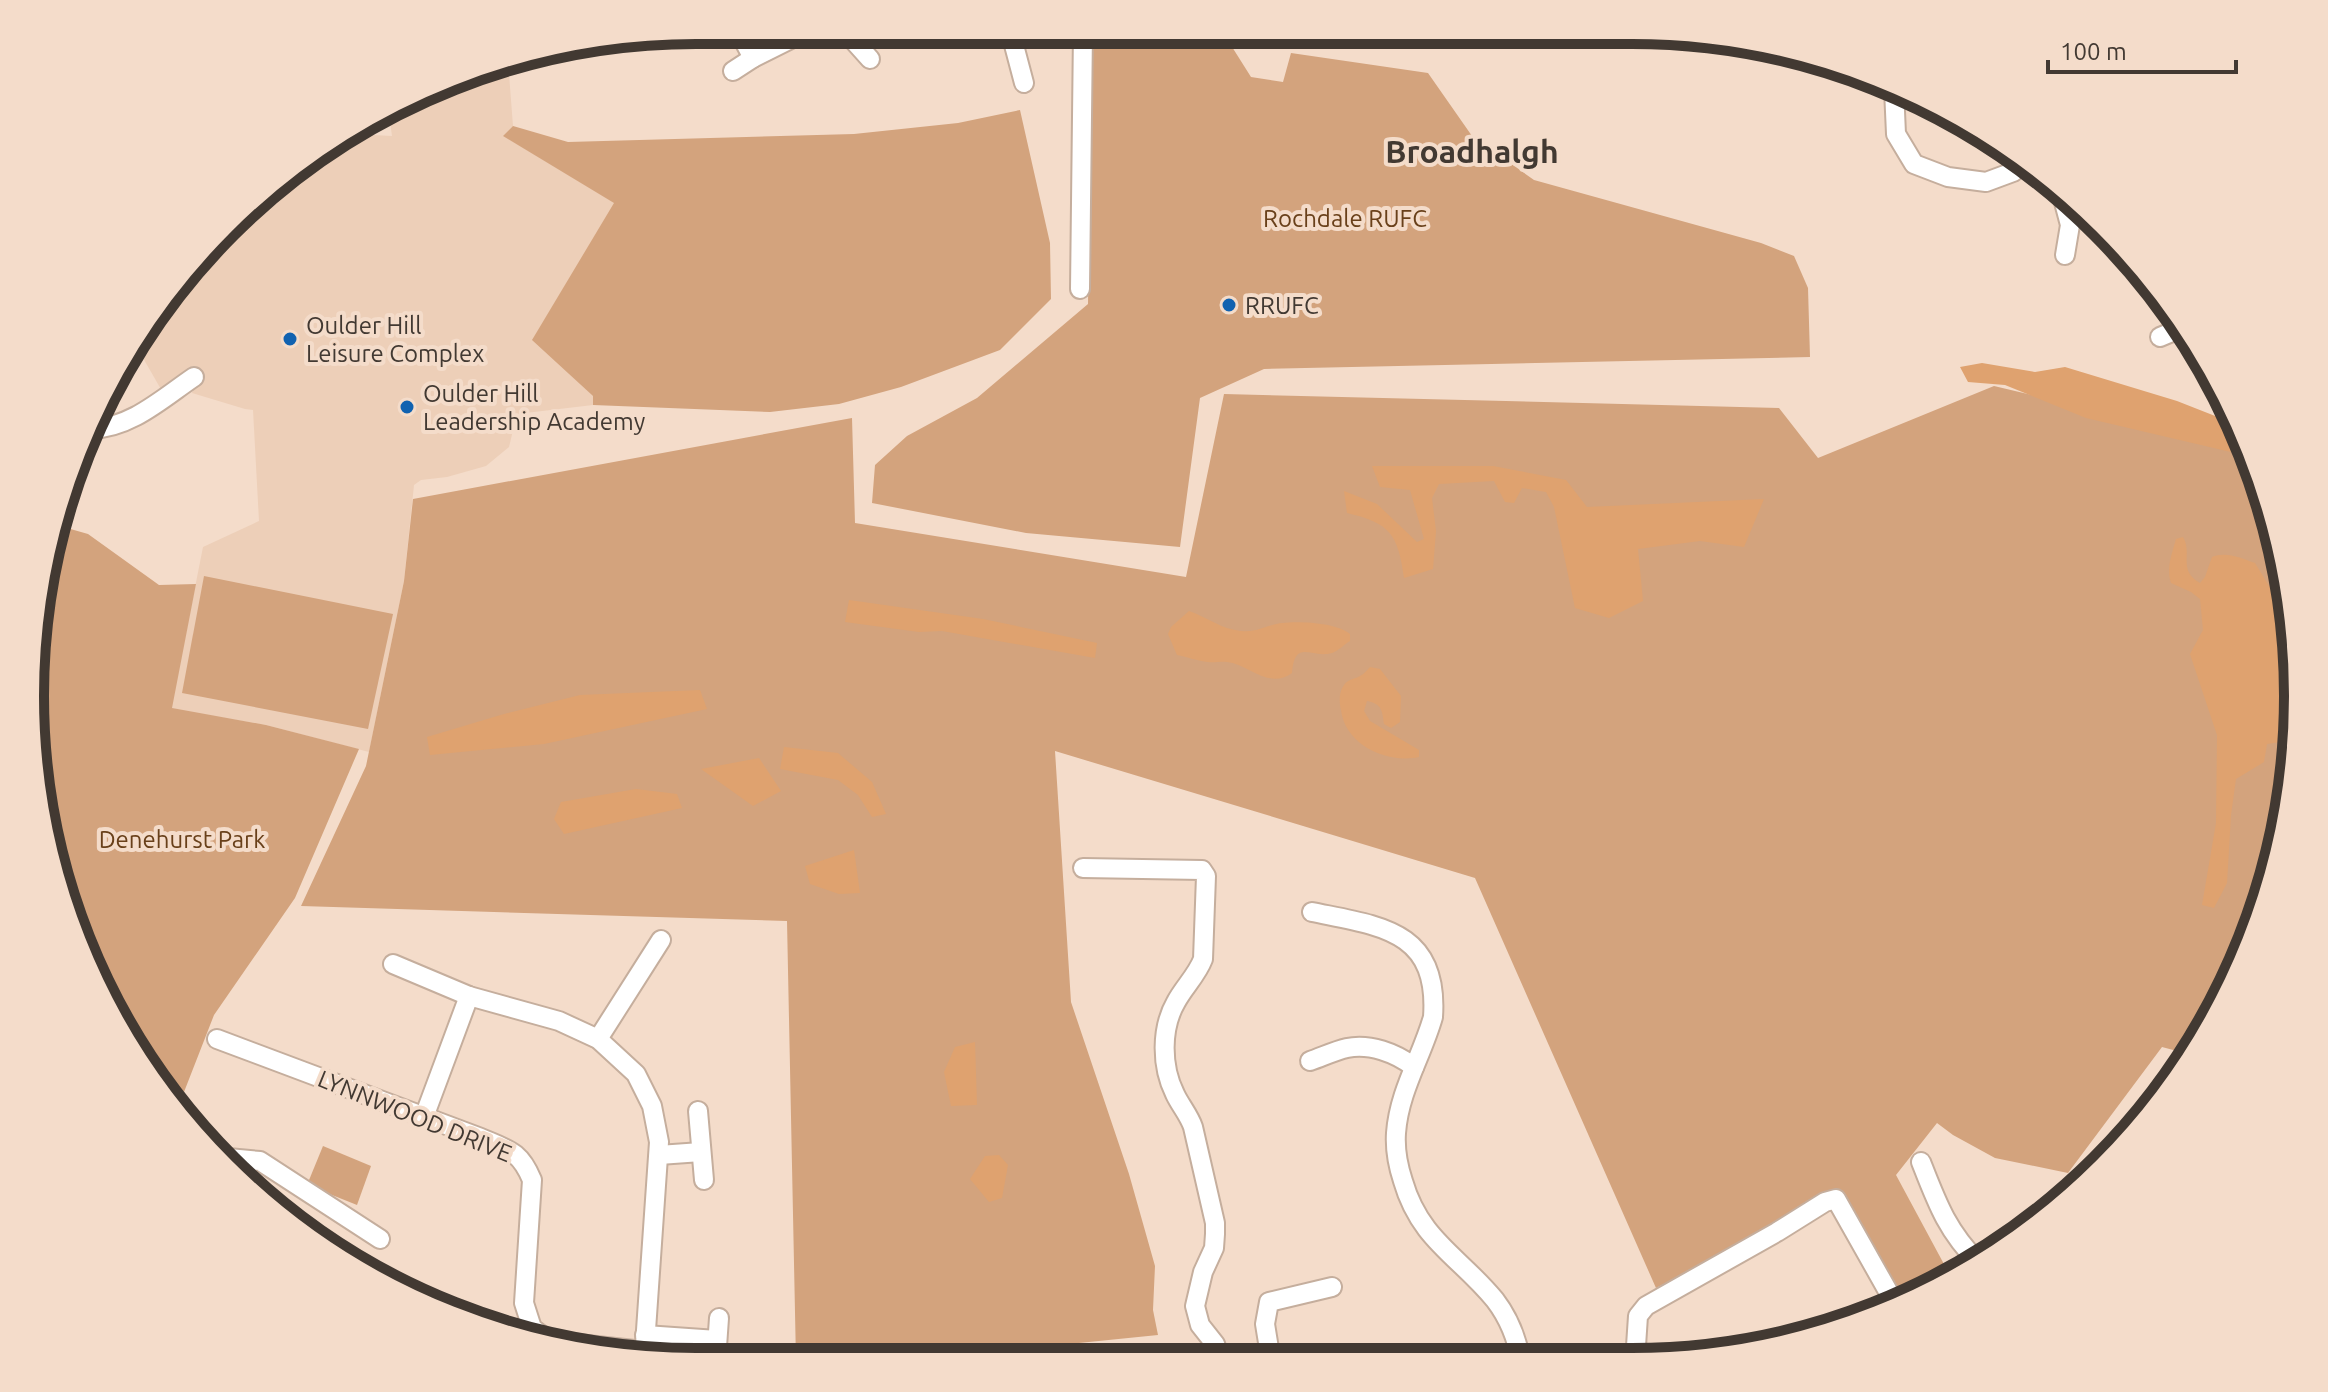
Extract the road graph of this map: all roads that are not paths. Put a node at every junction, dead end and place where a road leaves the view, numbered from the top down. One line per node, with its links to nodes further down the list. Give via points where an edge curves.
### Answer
1 (746, 44): 6 (street)
2 (781, 44): 6 (street)
3 (857, 44): 7 (street)
4 (1014, 44): 9 (street)
5 (1083, 44): 14 (street)
6 (753, 58): 8 (street)
7 (870, 59)
8 (733, 71)
9 (1024, 83)
10 (1894, 100): 11 (street, via 1896,134 1914,164 1948,177 1986,182)
11 (2016, 170)
12 (2066, 210): 13 (street, via 2070,225)
13 (2065, 255)
14 (1080, 289)
15 (2172, 332): 16 (street)
16 (2160, 337)
17 (194, 377): 18 (street, via 135,417)
18 (102, 427)
19 (1083, 868): 45 (street, via 1202,870 1206,876 1203,959 1170,1013 1165,1038 1166,1065 1193,1127 1215,1223 1214,1248 1195,1306 1200,1325)
20 (1312, 912): 27 (street, via 1385,929 1407,940 1418,953 1429,970 1434,1002 1429,1033)
21 (661, 940): 25 (street)
22 (393, 964): 23 (street)
23 (469, 996): 25 (street, via 559,1021); 29 (street)
24 (217, 1039): 29 (street, LYNNWOOD DRIVE)
25 (598, 1039): 31 (street, via 636,1074 645,1090)
26 (1310, 1061): 27 (street, via 1357,1047 1387,1052)
27 (1414, 1067): 47 (street, via 1396,1134 1407,1195 1429,1233 1495,1300)
28 (698, 1111): 30 (street)
29 (424, 1117): 40 (street, LYNNWOOD DRIVE, via 511,1151 524,1162 532,1180 524,1303)
30 (701, 1152): 31 (street); 34 (street)
31 (659, 1155): 42 (street)
32 (237, 1159): 35 (street, via 260,1161)
33 (1921, 1162): 36 (street, via 1940,1211)
34 (704, 1180)
35 (380, 1239)
36 (1970, 1254)
37 (1332, 1287): 46 (street, via 1269,1302)
38 (1889, 1295): 48 (street, via 1836,1199 1646,1306 1638,1316)
39 (719, 1318): 41 (street)
40 (532, 1327)
41 (717, 1340): 43 (street); 44 (street)
42 (645, 1346)
43 (654, 1347)
44 (717, 1348)
45 (1216, 1348)
46 (1269, 1348)
47 (1517, 1348)
48 (1636, 1348)

